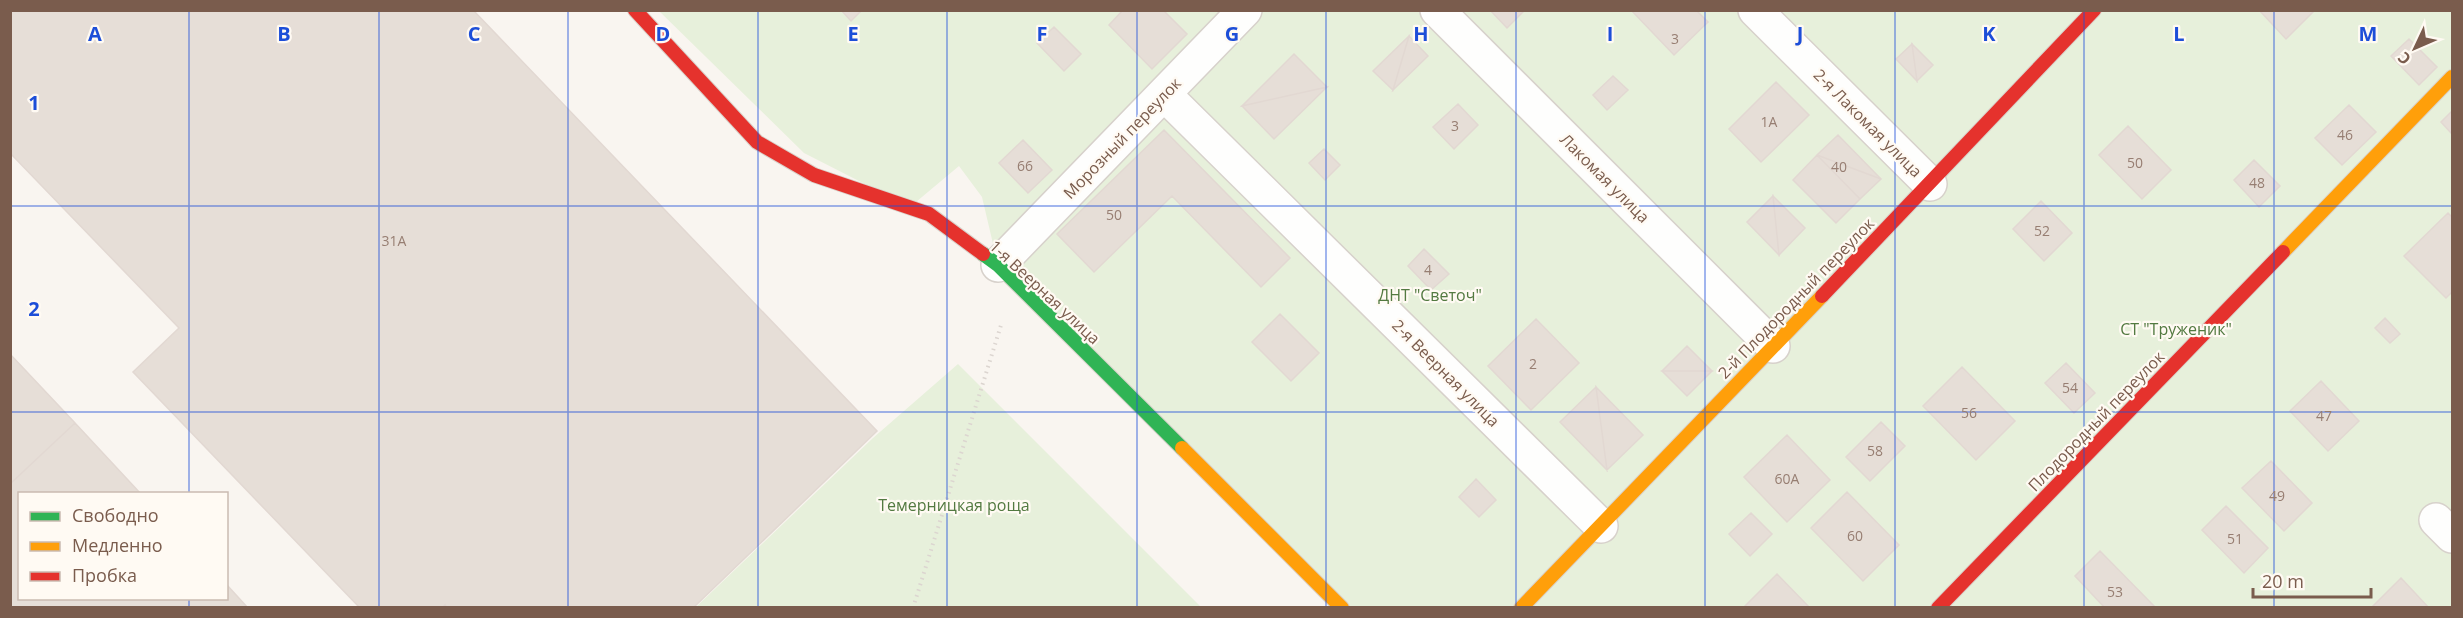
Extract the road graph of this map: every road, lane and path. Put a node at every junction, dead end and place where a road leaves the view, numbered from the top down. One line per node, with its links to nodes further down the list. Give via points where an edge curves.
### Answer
1 (635, 10): 9 (street, 1-я Веерная улица, via 757,142 814,175 929,213)
2 (1245, 10): 7 (street, Морозный переулок)
3 (1437, 10): 10 (street, Лакомая улица)
4 (1755, 10): 8 (street, 2-я Лакомая улица)
5 (2094, 10): 8 (street, 2-й Плодородный переулок)
6 (2452, 77): 15 (street, Плодородный переулок)
7 (1164, 94): 9 (street, Морозный переулок); 11 (street, 2-я Веерная улица)
8 (1930, 184): 10 (street, 2-й Плодородный переулок)
9 (1007, 274): 12 (path); 13 (street, 1-я Веерная улица)
10 (1773, 346): 11 (street, 2-й Плодородный переулок)
11 (1600, 526): 14 (street, 2-й Плодородный переулок)
12 (913, 608)
13 (1342, 608)
14 (1521, 608)
15 (1938, 608)

